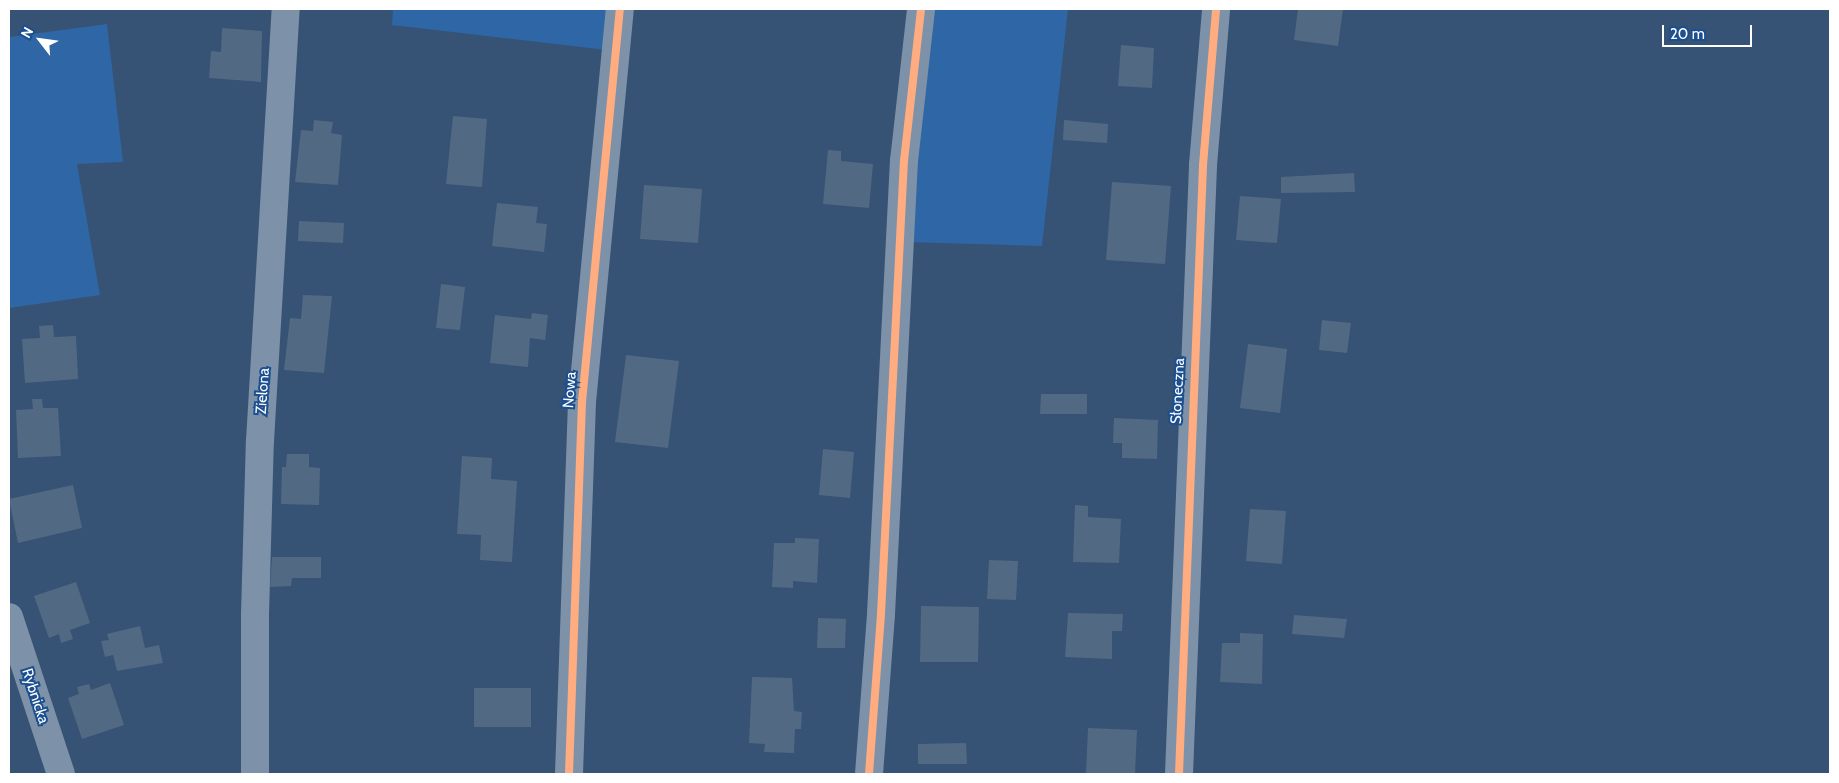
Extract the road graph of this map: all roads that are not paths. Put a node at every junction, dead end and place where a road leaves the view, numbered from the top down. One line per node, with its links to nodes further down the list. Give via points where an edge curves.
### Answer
1 (286, 9): 7 (street, Zielona, via 260,441)
2 (620, 9): 8 (street, Nowa, via 582,402)
3 (921, 9): 9 (street, via 904,161 881,614)
4 (1216, 9): 10 (street, Słoneczna, via 1201,195)
5 (9, 617): 6 (street, Rybnicka)
6 (61, 774)
7 (255, 774)
8 (569, 774)
9 (869, 774)
10 (1179, 774)

